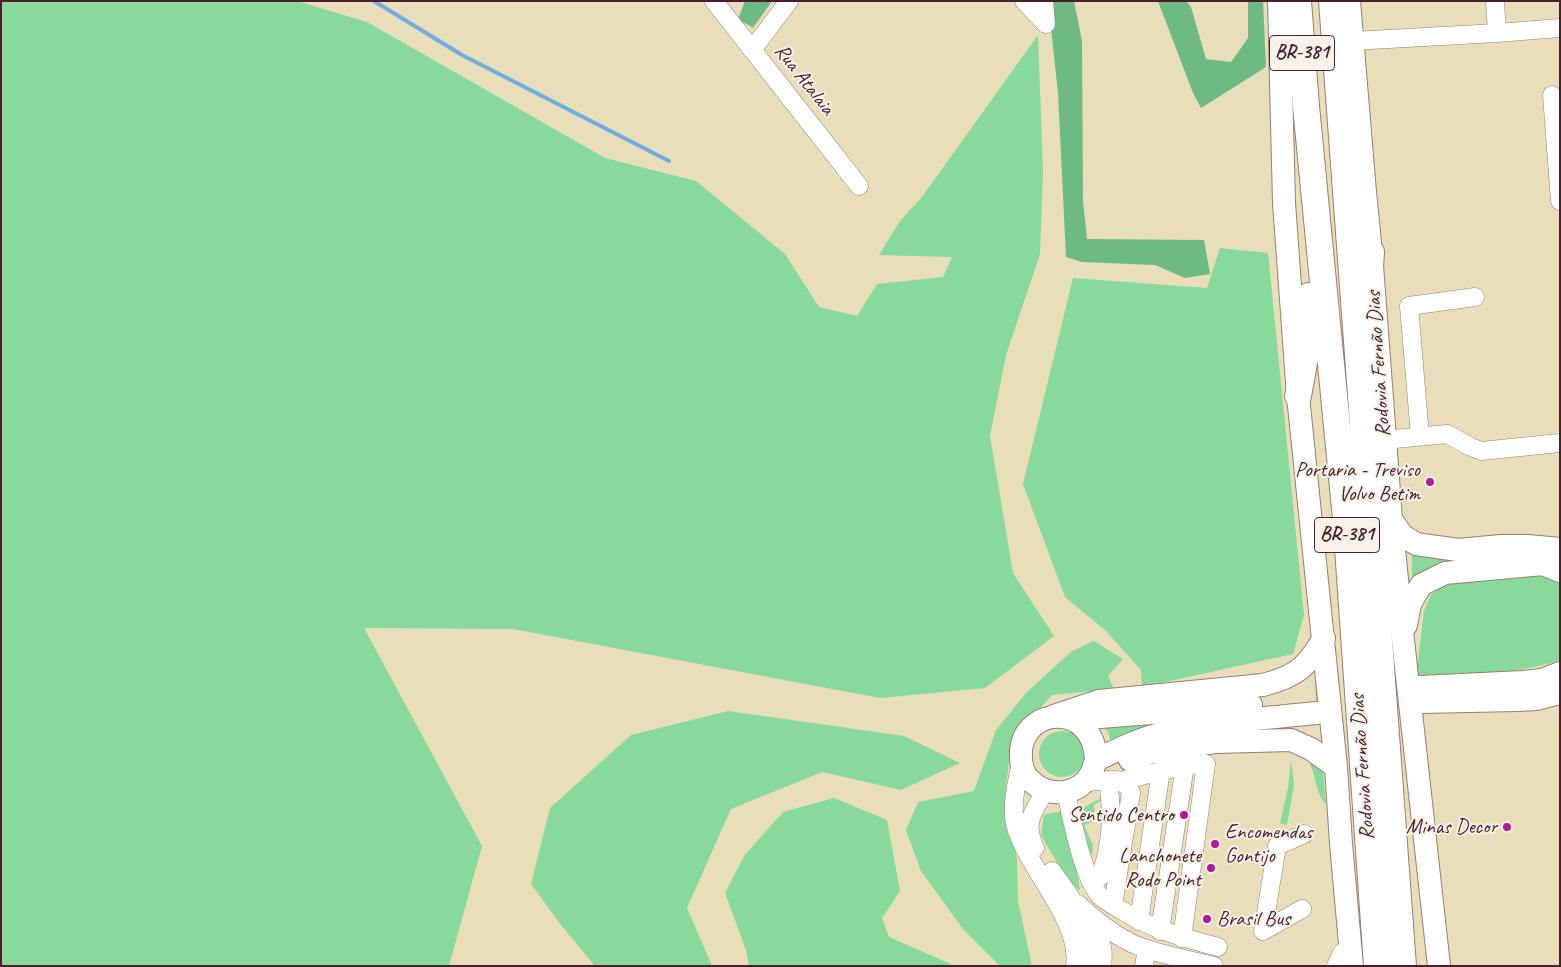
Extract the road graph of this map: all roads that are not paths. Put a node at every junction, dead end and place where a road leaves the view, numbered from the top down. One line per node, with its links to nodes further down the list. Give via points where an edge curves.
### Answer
1 (714, 1): 13 (street, Rua Atalaia)
2 (789, 1): 13 (street)
3 (1024, 1): 4 (street, via 1046,24)
4 (1044, 1)
5 (1279, 1): 21 (main road, Rodovia Fernão Dias / BR-381, via 1284,203)
6 (1298, 1): 15 (highway, Rodovia Fernão Dias / BR-381)
7 (1332, 1): 20 (highway, Rodovia Fernão Dias / BR-381)
8 (1349, 1): 12 (main road, Rodovia Fernão Dias / BR-381)
9 (1495, 1): 11 (street)
10 (1560, 28): 11 (street)
11 (1497, 33): 12 (street)
12 (1352, 41): 18 (main road, Rodovia Fernão Dias / BR-381)
13 (752, 50): 16 (street, Rua Atalaia)
14 (1552, 95): 17 (street)
15 (1305, 100): 21 (highway, via 1310,330); 57 (highway, Rodovia Fernão Dias / BR-381, via 1346,519)
16 (858, 186)
17 (1560, 200)
18 (1372, 252): 20 (highway); 23 (main road, Rodovia Fernão Dias / BR-381)
19 (1475, 297): 22 (street, via 1409,306)
20 (1361, 388): 58 (highway, Rodovia Fernão Dias / BR-381)
21 (1298, 396): 28 (main road, Rodovia Fernão Dias / BR-381)
22 (1420, 436): 23 (street); 24 (street, via 1447,434 1481,451)
23 (1384, 440): 25 (main road, Rodovia Fernão Dias / BR-381)
24 (1560, 443)
25 (1391, 519): 26 (main road, via 1402,535 1416,544 1458,550 1528,546); 29 (main road, Rodovia Fernão Dias / BR-381)
26 (1560, 549)
27 (1560, 571): 29 (main road, via 1543,564 1444,573 1422,585 1410,604)
28 (1324, 638): 32 (main road, via 1301,669 1279,681 1099,701); 35 (main road, Rodovia Fernão Dias / BR-381)
29 (1403, 640): 59 (main road, Rodovia Fernão Dias / BR-381)
30 (1560, 673): 31 (main road, via 1542,680 1420,695 1518,700)
31 (1560, 693)
32 (1064, 718): 33 (main road, via 1041,720 1031,728 1020,751); 37 (main road, via 1084,727 1092,736 1096,748); 37 (main road, via 1244,706 1317,705 1167,732 1129,744)
33 (1021, 763): 37 (main road, via 1030,780); 51 (street, via 1015,792 1015,822 1025,851 1052,893 1073,936)
34 (1185, 765): 36 (street); 45 (street); 46 (street, via 1206,764)
35 (1336, 767): 37 (main road, via 1312,749 1291,740 1216,742 1149,753); 50 (main road, Rodovia Fernão Dias / BR-381)
36 (1161, 770): 37 (street); 43 (street)
37 (1088, 780): 39 (street, via 1074,828); 39 (street, via 1112,807 1108,857 1100,877); 40 (street, via 1029,823 1030,838 1036,849); 41 (street, via 1129,788 1131,793)
38 (1304, 834): 42 (street, via 1276,846 1263,931)
39 (1090, 881): 41 (street, via 1100,896)
40 (1071, 898): 44 (street); 47 (street, via 1096,921)
41 (1113, 905): 43 (street)
42 (1302, 909)
43 (1139, 921): 45 (street)
44 (1085, 926): 52 (street); 53 (street, via 1096,936 1104,951)
45 (1160, 931): 46 (street)
46 (1182, 938): 48 (street)
47 (1130, 941): 49 (street); 54 (street, via 1112,946)
48 (1218, 947)
49 (1146, 957): 55 (street)
50 (1351, 957): 56 (street, via 1342,952)
51 (1075, 966)
52 (1088, 966)
53 (1102, 966)
54 (1110, 966)
55 (1214, 966)
56 (1336, 966)
57 (1377, 966)
58 (1403, 966)
59 (1439, 966)

